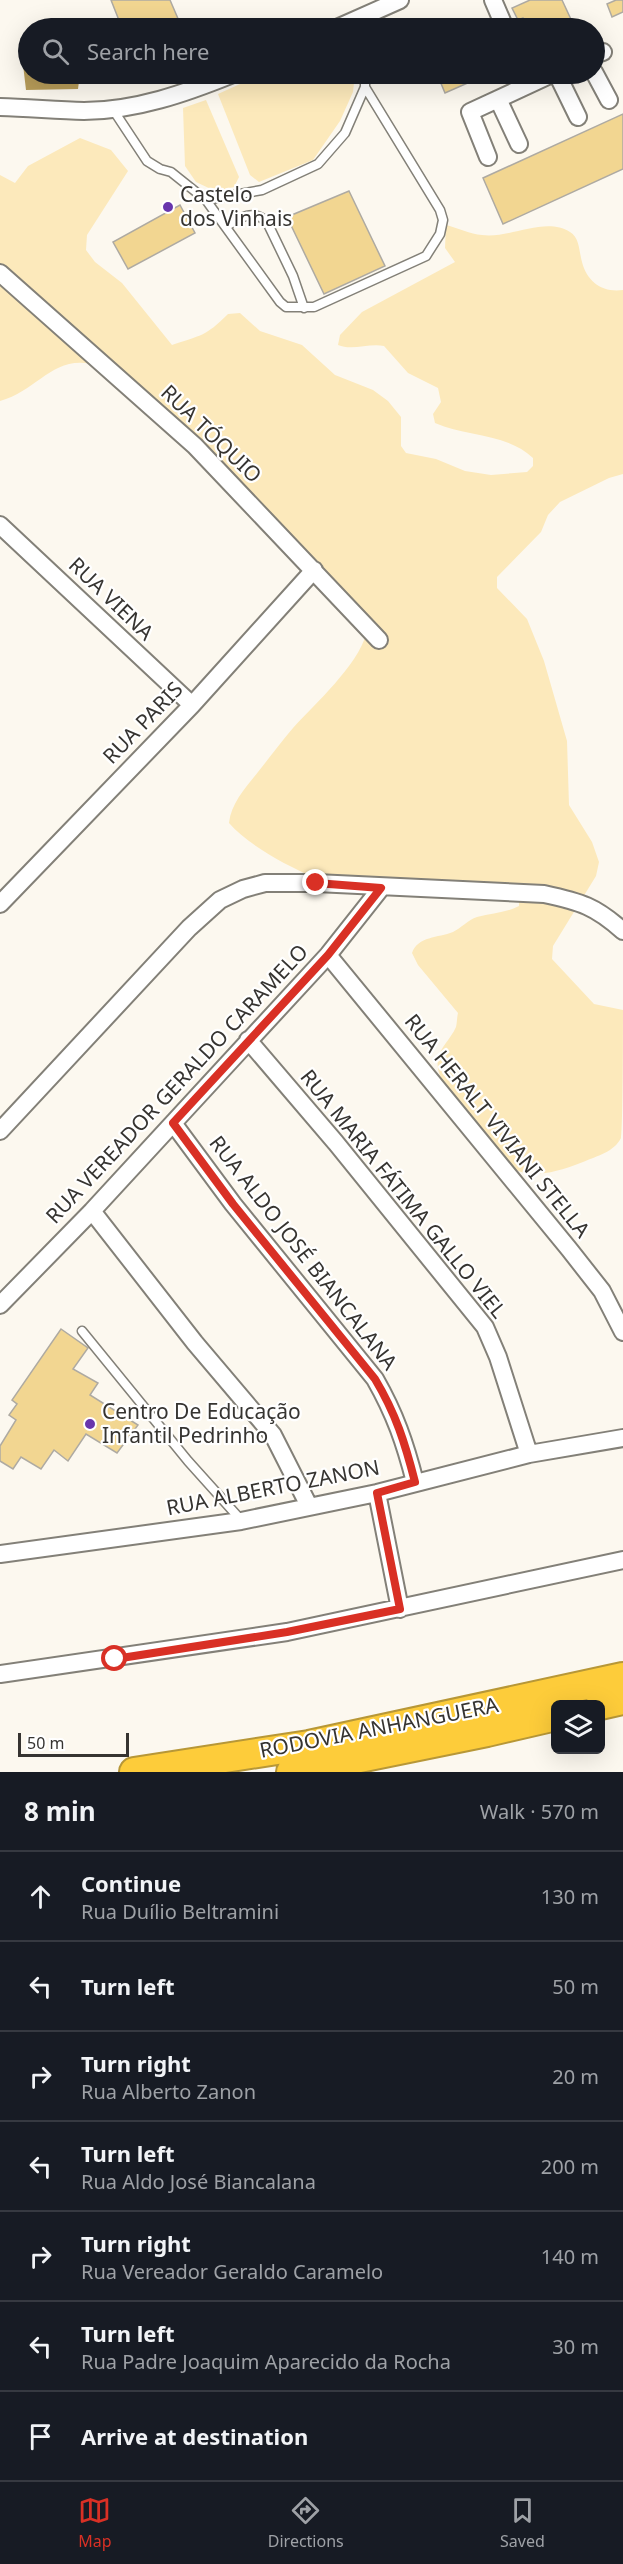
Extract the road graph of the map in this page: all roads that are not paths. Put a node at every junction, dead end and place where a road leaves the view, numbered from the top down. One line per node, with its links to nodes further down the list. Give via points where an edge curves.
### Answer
1 (400, 0): 3 (street)
2 (493, 0): 5 (street)
3 (376, 5): 4 (street)
4 (362, 18)
5 (501, 18)
6 (208, 84): 14 (street, via 152,102)
7 (518, 84): 11 (street)
8 (562, 84): 15 (street)
9 (600, 84): 12 (street)
10 (365, 87): 18 (lane, via 345,133 318,164 262,190); 21 (lane, via 440,210 440,234 426,256 314,307)
11 (498, 99): 16 (street); 17 (street, via 471,112)
12 (609, 100)
13 (0, 107): 14 (street, via 85,111)
14 (112, 108): 18 (lane, via 147,161 171,172)
15 (578, 117)
16 (519, 144)
17 (488, 157)
18 (206, 200): 19 (lane)
19 (227, 226): 21 (lane, via 280,302 286,307); 21 (lane, via 246,215 261,216 267,222)
20 (0, 273): 23 (street, RUA TÓQUIO, via 195,446)
21 (304, 308)
22 (0, 525): 25 (street, RUA VIENA)
23 (314, 570): 24 (street, RUA TÓQUIO); 25 (street, RUA PARIS)
24 (380, 640)
25 (192, 705): 27 (street, RUA PARIS)
26 (381, 888): 28 (street, via 544,894 579,901); 29 (street, RUA VEREADOR GERALDO CARAMELO); 32 (street, via 265,883 220,900 189,928)
27 (0, 904)
28 (623, 931)
29 (328, 955): 30 (street, RUA VEREADOR GERALDO CARAMELO); 36 (street, RUA HERALT VIVIANI STELLA, via 583,1266 602,1291)
30 (248, 1040): 31 (street, RUA VEREADOR GERALDO CARAMELO); 38 (street, RUA MARIA FÁTIMA GALLO VIEL, via 484,1327 498,1357)
31 (173, 1123): 33 (street, RUA VEREADOR GERALDO CARAMELO); 39 (street, RUA ALDO JOSÉ BIANCALANA, via 233,1204 375,1379 393,1410)
32 (0, 1131)
33 (92, 1211): 34 (street, RUA VEREADOR GERALDO CARAMELO); 41 (street, via 273,1435)
34 (0, 1305)
35 (82, 1331): 42 (lane)
36 (623, 1332)
37 (623, 1438): 38 (street, RUA ALBERTO ZANON)
38 (529, 1454): 39 (street, RUA ALBERTO ZANON)
39 (415, 1482): 40 (street, RUA ALBERTO ZANON)
40 (377, 1493): 41 (street, RUA ALBERTO ZANON); 45 (street)
41 (309, 1506): 42 (street, RUA ALBERTO ZANON)
42 (241, 1521): 43 (street, RUA ALBERTO ZANON)
43 (0, 1554)
44 (623, 1560): 45 (street)
45 (400, 1609): 46 (street, via 287,1632)
46 (0, 1674)
47 (623, 1677): 51 (highway, RODOVIA ANHANGUERA, via 309,1744)
48 (623, 1700): 49 (highway)
49 (605, 1704)
50 (551, 1717): 52 (highway, RODOVIA ANHANGUERA)
51 (134, 1772)
52 (291, 1772)

